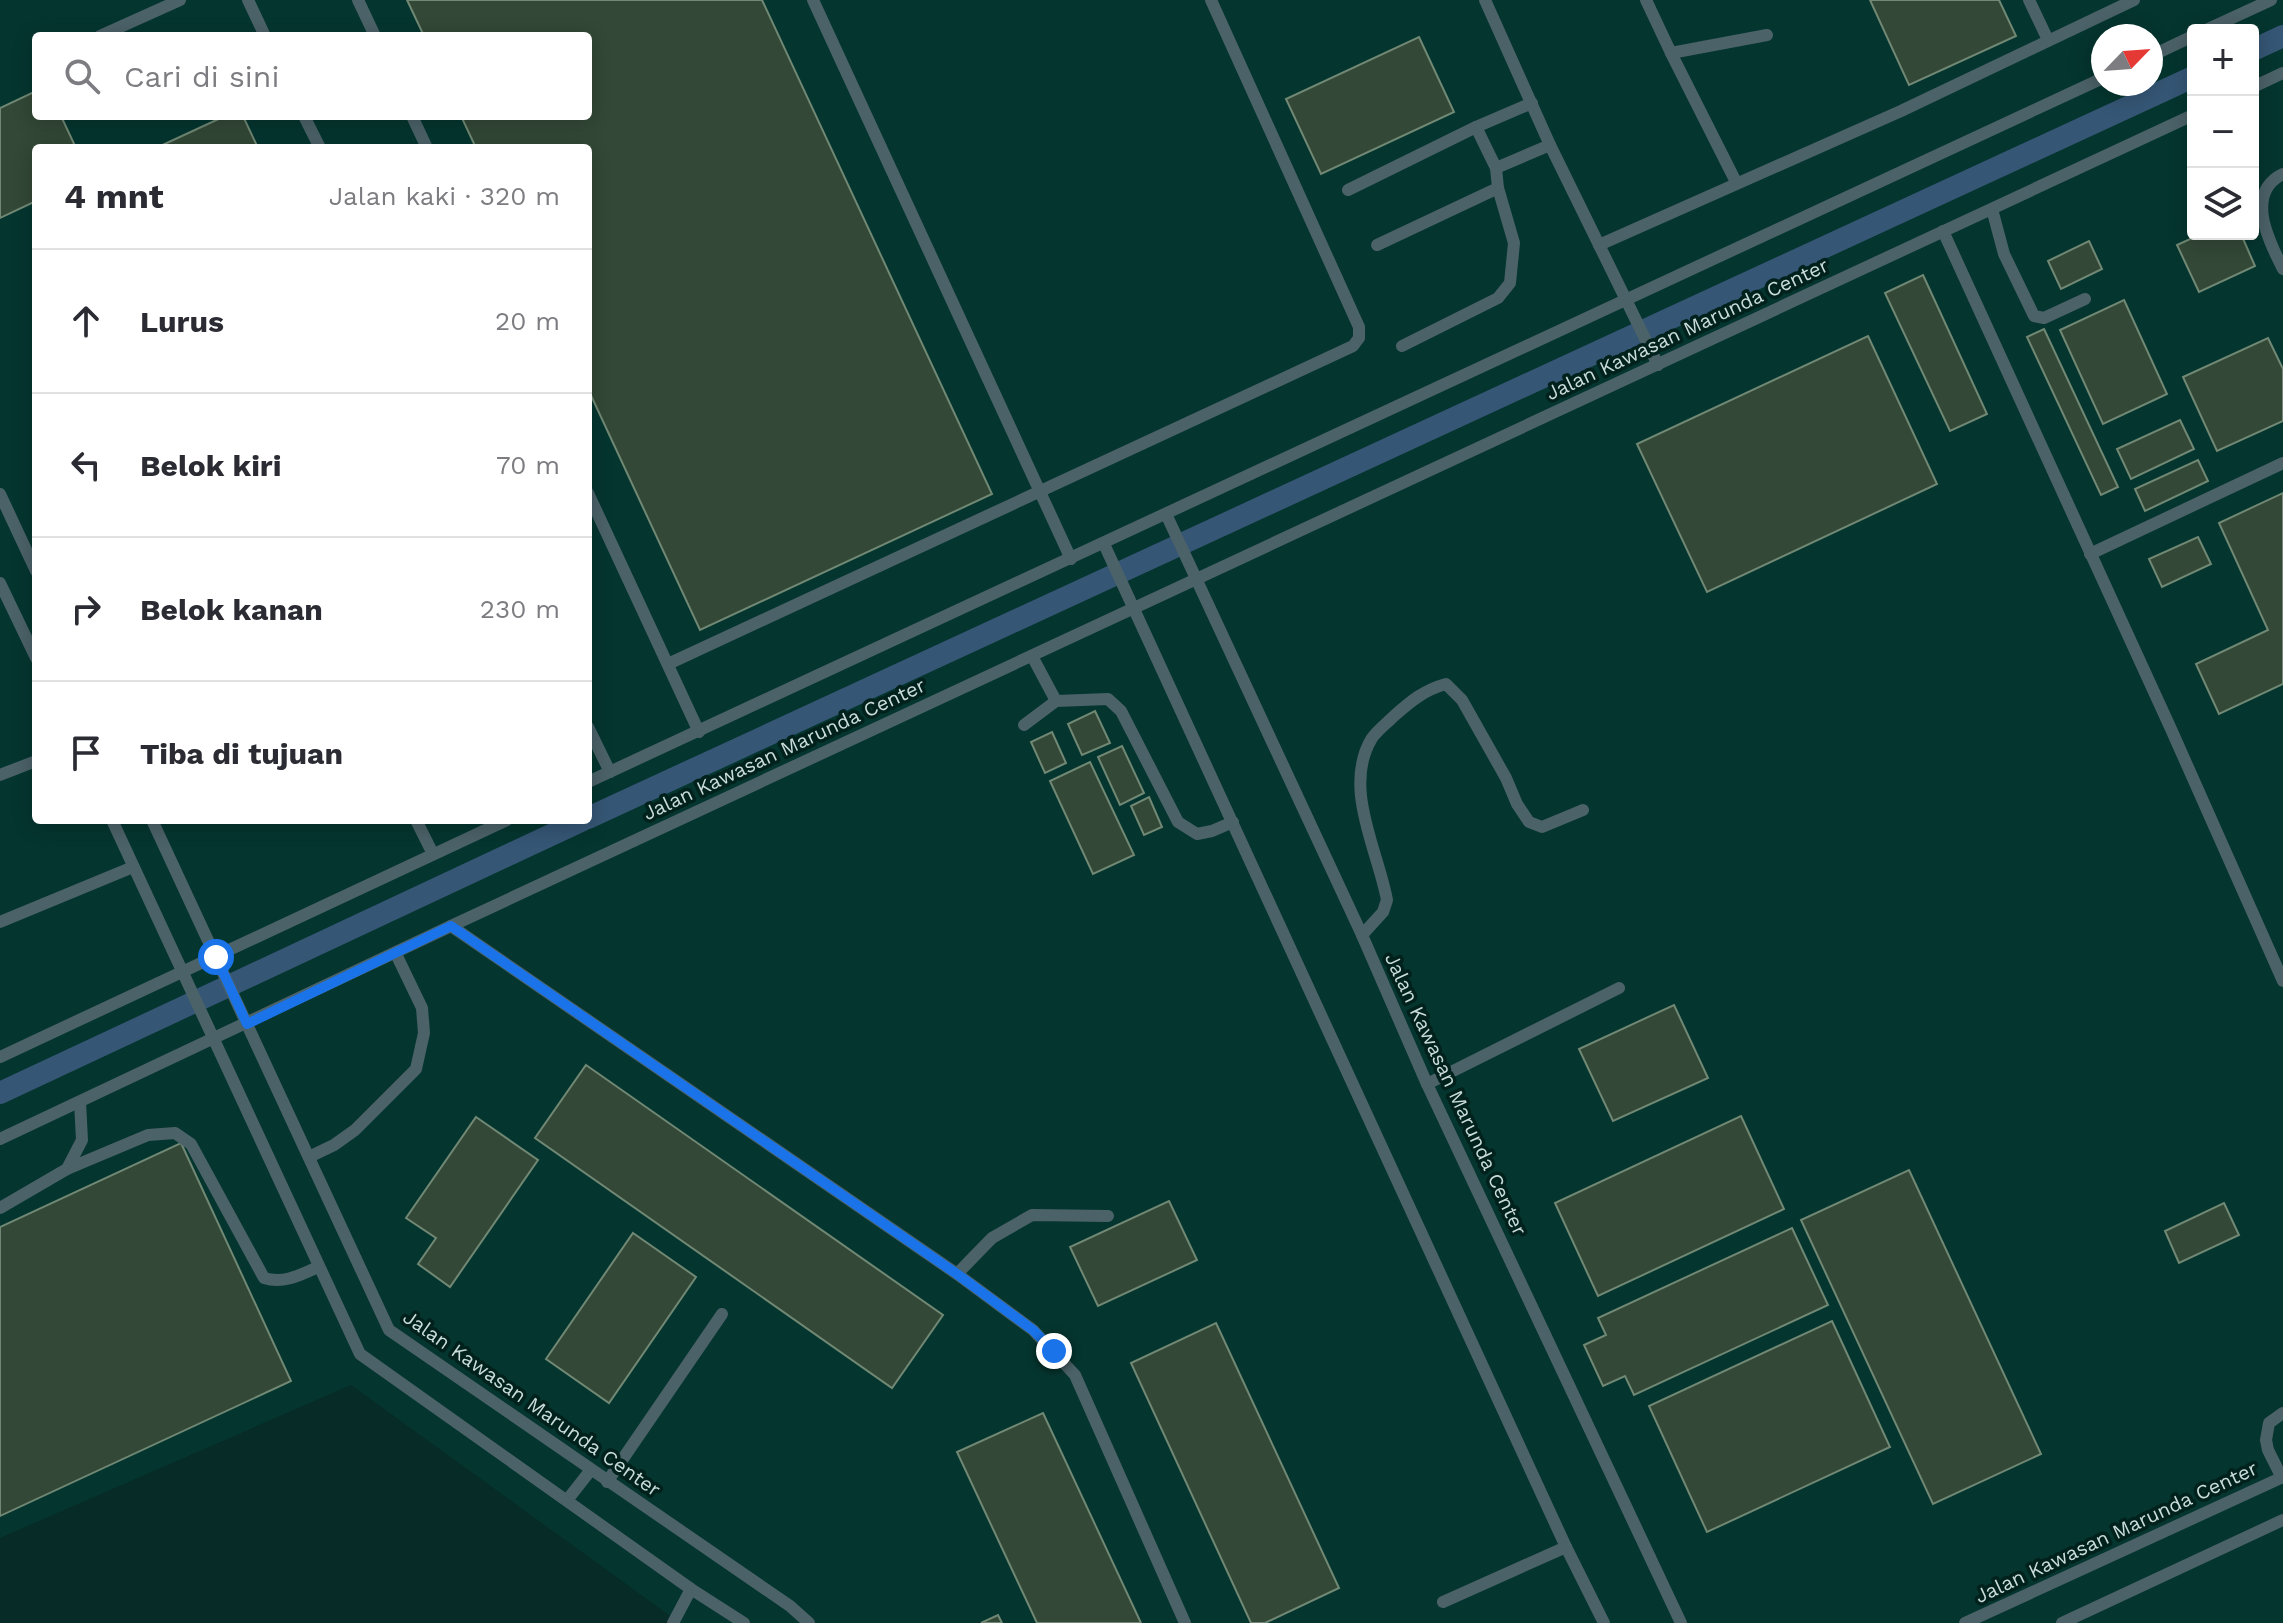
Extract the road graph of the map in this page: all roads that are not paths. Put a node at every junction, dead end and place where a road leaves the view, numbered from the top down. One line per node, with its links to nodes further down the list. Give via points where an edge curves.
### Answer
1 (180, 0): 12 (lane)
2 (248, 0): 13 (lane)
3 (358, 0): 14 (lane)
4 (813, 0): 46 (lane)
5 (1211, 0): 46 (lane, via 1359,327 1359,338 1353,346)
6 (1485, 0): 23 (lane)
7 (1646, 0): 19 (lane)
8 (2029, 0): 17 (lane)
9 (2134, 0): 17 (lane)
10 (2271, 0): 11 (lane)
11 (2219, 24)
12 (109, 32)
13 (263, 32)
14 (373, 32)
15 (1767, 35): 19 (lane)
16 (2187, 39): 18 (lane)
17 (2048, 40): 33 (lane)
18 (2163, 50)
19 (1671, 53): 33 (lane)
20 (2283, 73): 22 (lane)
21 (2091, 84): 42 (lane)
22 (2259, 84)
23 (1532, 103): 27 (lane); 30 (lane)
24 (2187, 118): 36 (lane, Jalan Kawasan Marunda Center)
25 (306, 120): 28 (lane)
26 (414, 120): 29 (lane)
27 (1476, 127): 31 (lane); 35 (lane)
28 (318, 144)
29 (425, 144)
30 (1550, 145): 31 (lane); 39 (lane)
31 (1496, 168): 34 (lane)
32 (2283, 174): 40 (lane, via 2275,178 2260,209)
33 (1736, 182): 39 (lane)
34 (1498, 188): 38 (lane); 43 (lane, via 1514,243 1510,283 1498,298)
35 (1348, 190)
36 (1992, 209): 37 (lane, Jalan Kawasan Marunda Center); 41 (lane, via 2004,254 2034,316 2044,318)
37 (1943, 231): 44 (lane, Jalan Kawasan Marunda Center); 51 (lane)
38 (1377, 245)
39 (1599, 245): 42 (lane)
40 (2283, 269)
41 (2085, 299)
42 (1629, 303): 44 (lane); 49 (lane)
43 (1402, 346)
44 (1656, 362): 54 (lane, Jalan Kawasan Marunda Center)
45 (2283, 463): 51 (lane)
46 (1039, 492): 52 (lane); 59 (lane)
47 (0, 494): 53 (lane)
48 (592, 502): 59 (lane)
49 (1168, 518): 50 (lane); 54 (lane, Jalan Kawasan Marunda Center)
50 (1105, 547): 52 (lane); 56 (lane)
51 (2090, 554): 82 (lane)
52 (1071, 559): 62 (lane)
53 (32, 562)
54 (1195, 576): 56 (lane, Jalan Kawasan Marunda Center); 78 (lane, Jalan Kawasan Marunda Center)
55 (0, 583): 57 (lane)
56 (1132, 605): 58 (lane, Jalan Kawasan Marunda Center); 69 (lane)
57 (32, 650)
58 (1032, 656): 60 (lane); 77 (lane, Jalan Kawasan Marunda Center)
59 (668, 664): 62 (lane)
60 (1056, 701): 61 (lane); 69 (lane, via 1108,699 1121,711 1178,822 1197,834)
61 (1024, 725)
62 (699, 732): 65 (lane)
63 (592, 735): 65 (lane)
64 (32, 763): 66 (lane)
65 (610, 772): 67 (lane)
66 (0, 775)
67 (592, 780)
68 (1583, 810): 78 (lane, via 1542,827 1529,822 1462,700 1446,684 1417,696 1374,735 1365,752 1361,778 1367,826 1387,900)
69 (1233, 822): 103 (lane)
70 (114, 824): 75 (lane)
71 (154, 824): 80 (lane, Jalan Kawasan Marunda Center)
72 (418, 824): 74 (lane)
73 (498, 824): 74 (lane)
74 (433, 854): 80 (lane)
75 (133, 867): 76 (lane); 81 (lane)
76 (0, 922)
77 (451, 926): 79 (lane, Jalan Kawasan Marunda Center); 95 (lane)
78 (1362, 935): 87 (lane, Jalan Kawasan Marunda Center)
79 (396, 954): 84 (lane, Jalan Kawasan Marunda Center); 90 (lane, via 422,1008 424,1033 416,1069 355,1130)
80 (219, 963): 81 (lane); 84 (lane, Jalan Kawasan Marunda Center)
81 (184, 979): 85 (lane); 86 (lane)
82 (2283, 981)
83 (1619, 988): 87 (lane)
84 (247, 1024): 85 (lane, Jalan Kawasan Marunda Center); 90 (lane, Jalan Kawasan Marunda Center)
85 (210, 1035): 88 (lane, Jalan Kawasan Marunda Center); 94 (lane)
86 (0, 1057)
87 (1427, 1084): 111 (lane, Jalan Kawasan Marunda Center)
88 (80, 1102): 89 (lane, Jalan Kawasan Marunda Center); 91 (lane, via 82,1140)
89 (0, 1139)
90 (309, 1157): 98 (lane, Jalan Kawasan Marunda Center, via 394,1335)
91 (67, 1169): 92 (lane); 94 (lane, via 148,1135 175,1133 191,1144 264,1278 289,1279)
92 (0, 1208)
93 (1108, 1216): 95 (lane, via 1032,1215 992,1238)
94 (318, 1267): 101 (lane, via 366,1360)
95 (957, 1274): 109 (lane, via 1033,1330 1075,1375)
96 (722, 1314): 100 (lane)
97 (2283, 1413): 99 (lane, via 2269,1423 2266,1440)
98 (590, 1471): 100 (lane, Jalan Kawasan Marunda Center); 101 (lane)
99 (2282, 1478): 112 (lane, Jalan Kawasan Marunda Center)
100 (607, 1482): 108 (lane, Jalan Kawasan Marunda Center)
101 (568, 1499): 104 (lane)
102 (2283, 1520): 113 (lane)
103 (1566, 1547): 105 (lane); 110 (lane)
104 (691, 1589): 106 (lane); 107 (lane)
105 (1443, 1602)
106 (673, 1623)
107 (744, 1623)
108 (809, 1623)
109 (1185, 1623)
110 (1604, 1623)
111 (1681, 1623)
112 (1965, 1623)
113 (2062, 1623)

